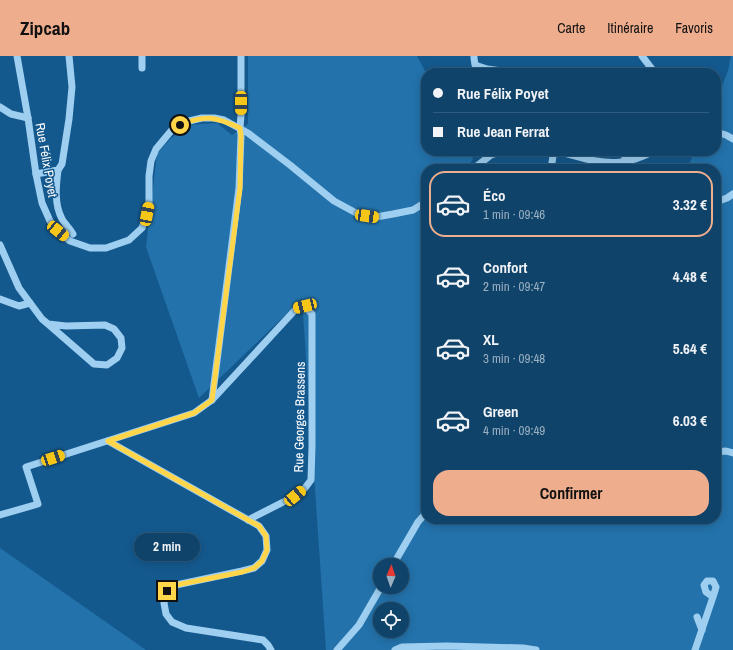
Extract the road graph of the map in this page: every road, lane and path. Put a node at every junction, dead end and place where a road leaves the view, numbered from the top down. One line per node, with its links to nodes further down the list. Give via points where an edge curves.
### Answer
1 (17, 56): 11 (street, Rue Félix Poyet)
2 (69, 56): 22 (street, via 72,87)
3 (142, 56): 7 (street)
4 (241, 56): 12 (street)
5 (474, 56): 8 (street, via 475,64)
6 (642, 56): 9 (street)
7 (142, 68)
8 (485, 68)
9 (651, 68)
10 (0, 107): 11 (street, via 11,114)
11 (28, 118): 23 (street, Rue Félix Poyet)
12 (240, 128): 23 (street, Rue Félix Poyet, via 224,120 202,118 180,125 171,131 156,149 151,161 147,214 142,228 129,240 106,248 90,248 70,241 58,231 42,203); 26 (street, Rue Félix Poyet, via 334,201 358,214 376,217 414,210); 32 (street, via 240,188)
13 (721, 134): 14 (street)
14 (733, 139)
15 (490, 156): 21 (street)
16 (577, 156): 19 (street)
17 (624, 156): 20 (street)
18 (643, 156): 20 (street)
19 (585, 158): 20 (street, via 609,163)
20 (627, 161)
21 (479, 164)
22 (60, 167): 23 (street); 27 (street, via 56,185 57,205 62,220)
23 (36, 174)
24 (733, 194): 25 (street)
25 (721, 200)
26 (421, 205)
27 (73, 234)
28 (0, 245): 30 (street, via 19,288)
29 (0, 299): 30 (street, via 19,306)
30 (30, 303): 31 (street)
31 (48, 324): 31 (street, via 94,364 107,365 117,358 122,348 120,338 114,329 106,325)
32 (212, 400): 33 (street, via 194,413); 38 (street, Rue Georges Brassens, via 296,309 305,306 312,314 310,480 295,496)
33 (108, 441): 36 (street, via 26,467 38,504); 38 (street)
34 (721, 452): 35 (street)
35 (733, 453)
36 (0, 515)
37 (421, 519): 39 (street)
38 (248, 520): 44 (street, via 259,526 266,536 267,550 262,561 254,568 242,572 176,585 167,591 164,603 166,614 172,622 186,628 263,640)
39 (397, 558)
40 (377, 594): 45 (street, via 359,625)
41 (713, 597): 43 (street)
42 (697, 617): 43 (street)
43 (702, 630): 48 (street)
44 (271, 650)
45 (337, 650)
46 (395, 650): 47 (street, via 402,647 447,646)
47 (536, 650)
48 (695, 650)

